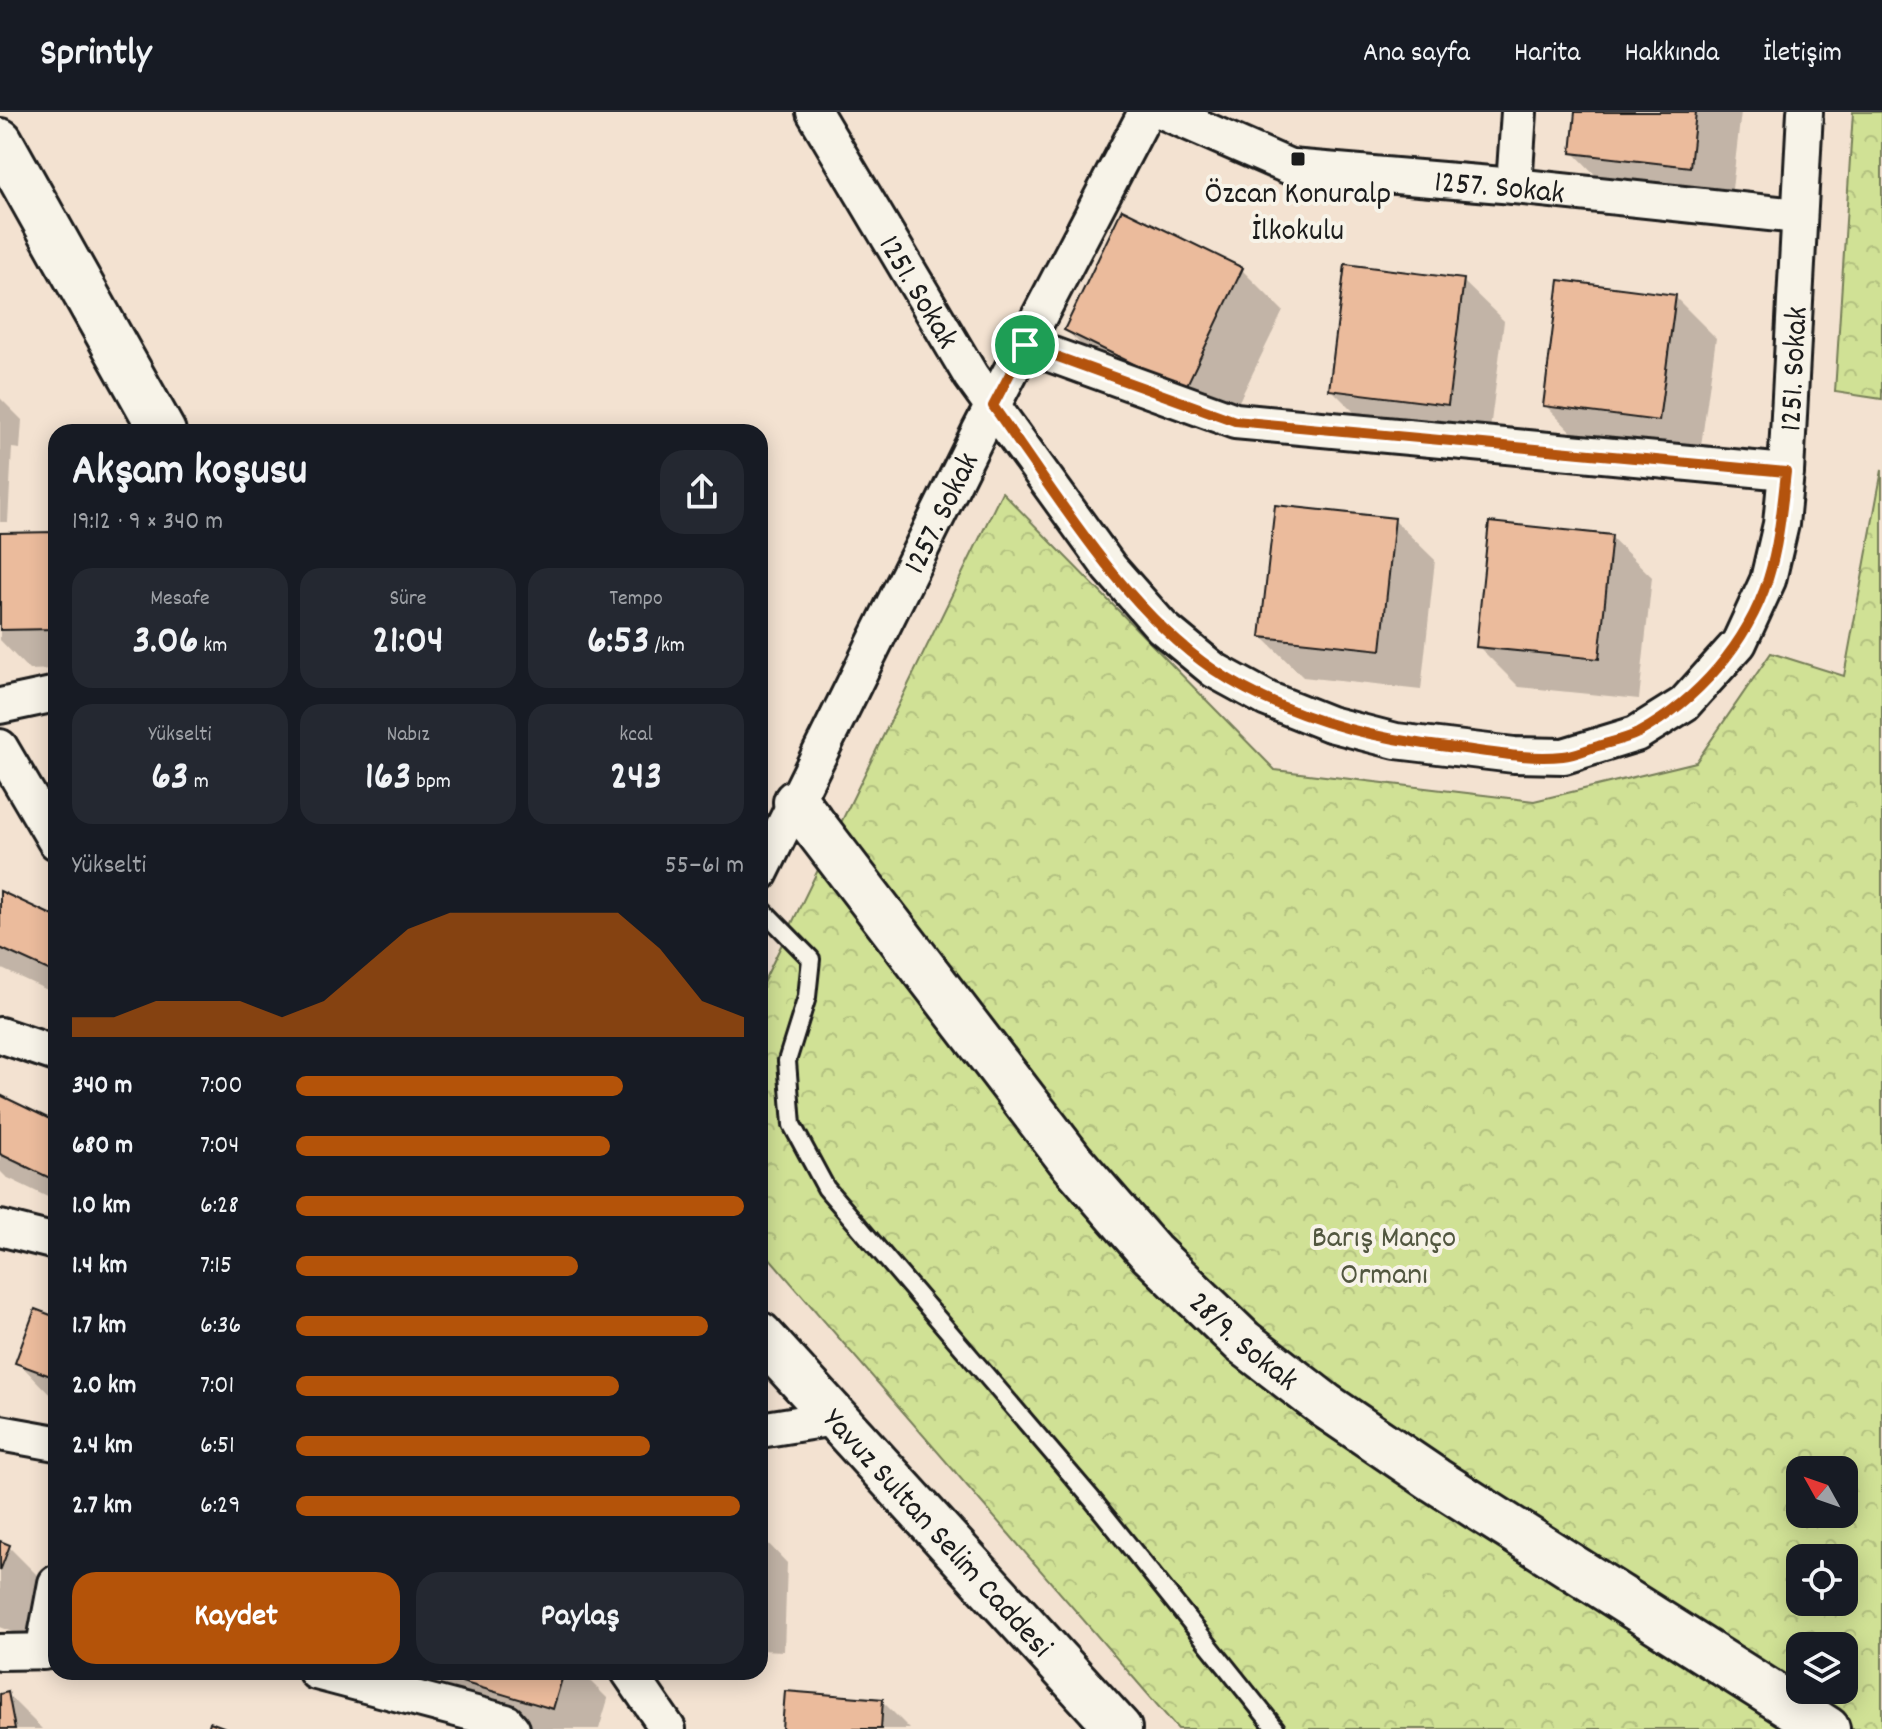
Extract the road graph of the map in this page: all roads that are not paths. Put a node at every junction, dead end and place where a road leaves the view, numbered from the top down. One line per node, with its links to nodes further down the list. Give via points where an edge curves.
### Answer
1 (814, 112): 10 (street, 1251. Sokak)
2 (1146, 112): 9 (street, 1257. Sokak)
3 (1164, 112): 7 (street, 1257. Sokak, via 1290,167)
4 (1519, 112): 7 (street)
5 (1805, 112): 8 (street, 1251. Sokak)
6 (0, 141): 11 (street)
7 (1514, 186): 8 (street, 1257. Sokak)
8 (1798, 216): 12 (street, 1251. Sokak)
9 (1025, 345): 10 (street, 1257. Sokak); 12 (street, via 1235,421)
10 (993, 406): 12 (street, 1251. Sokak, via 1110,568 1162,627 1214,670 1330,724 1396,741 1514,755 1579,752 1636,734 1684,704 1739,643 1768,580); 16 (street, 1257. Sokak)
11 (159, 424)
12 (1786, 472)
13 (48, 696): 14 (street)
14 (0, 706)
15 (0, 747): 17 (street)
16 (796, 802): 18 (street, 1257. Sokak); 37 (street, 28/9. Sokak, via 1071,1161 1151,1253 1243,1342 1435,1480)
17 (48, 828)
18 (768, 858)
19 (768, 915): 36 (lane, via 811,959 807,997 787,1061 792,1125 826,1188 1091,1498)
20 (0, 1035): 21 (street)
21 (48, 1051)
22 (0, 1228): 23 (street)
23 (48, 1240)
24 (768, 1344): 25 (street, Yavuz Sultan Selim Caddesi)
25 (834, 1418): 26 (street); 35 (street, Yavuz Sultan Selim Caddesi)
26 (768, 1429)
27 (0, 1433): 28 (street)
28 (48, 1442)
29 (0, 1652): 30 (street)
30 (48, 1652)
31 (346, 1680): 33 (street, via 506,1722)
32 (634, 1680): 34 (street)
33 (512, 1729)
34 (668, 1729)
35 (1119, 1729)
36 (1276, 1729)
37 (1827, 1729)

